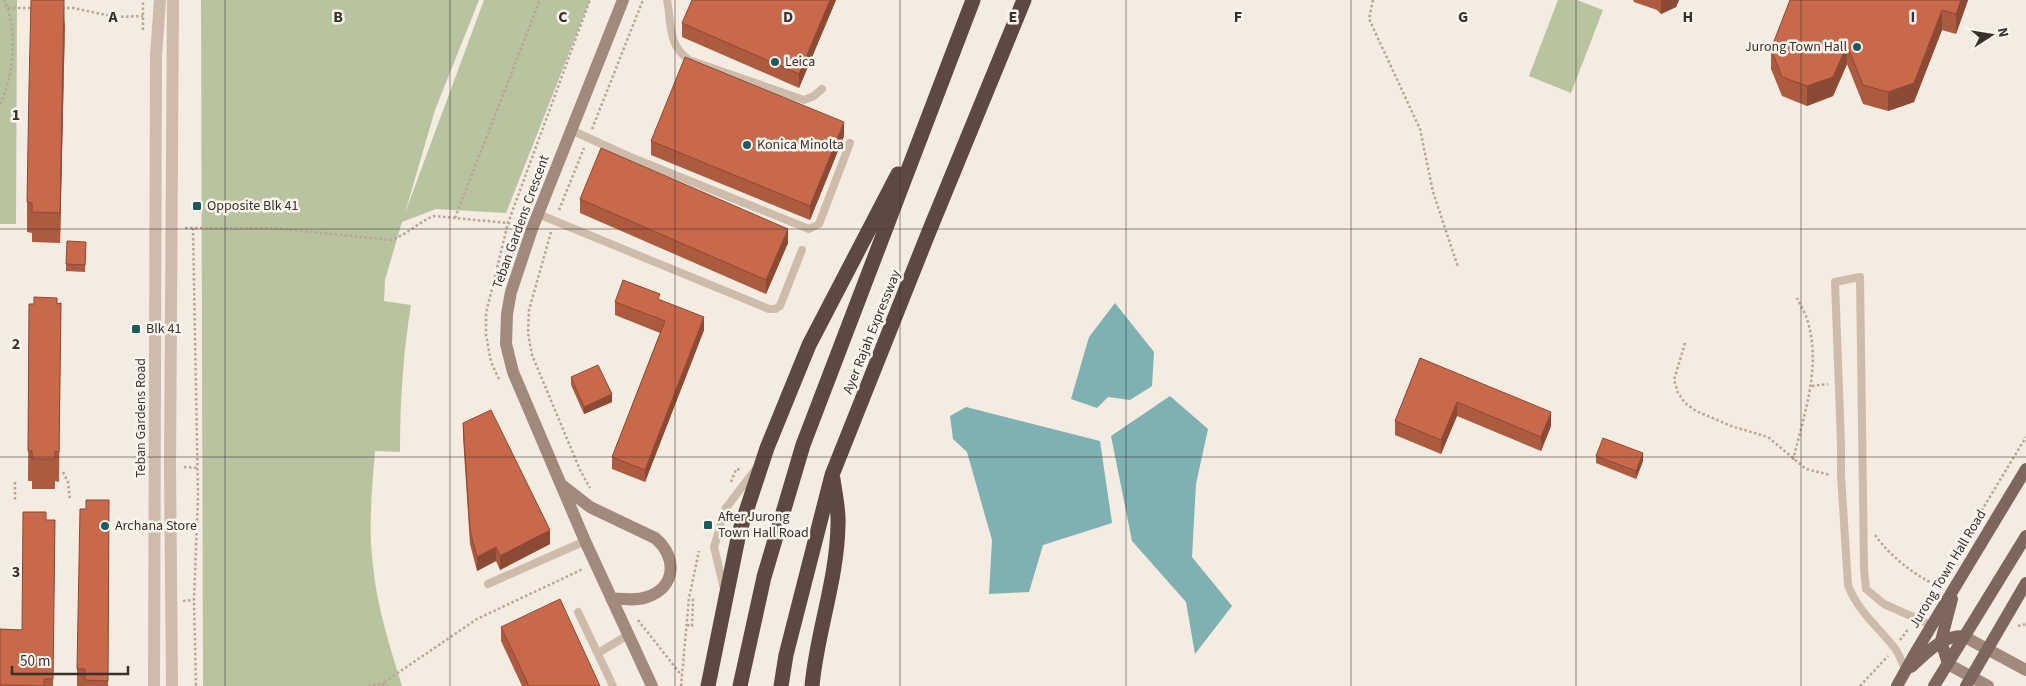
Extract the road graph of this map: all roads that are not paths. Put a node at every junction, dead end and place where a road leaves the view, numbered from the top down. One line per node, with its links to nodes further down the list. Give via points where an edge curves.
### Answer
1 (160, 0): 7 (street, Teban Gardens Road)
2 (173, 0): 8 (street)
3 (623, 0): 11 (street, Teban Gardens Crescent)
4 (667, 0): 9 (lane, via 674,44 689,60 804,100)
5 (973, 0): 10 (highway, Ayer Rajah Expressway)
6 (1024, 0): 17 (highway, Ayer Rajah Expressway)
7 (156, 56): 8 (street); 37 (street, Teban Gardens Road)
8 (172, 56): 38 (street)
9 (822, 89)
10 (930, 111): 15 (highway, via 809,345); 42 (highway, Ayer Rajah Expressway, via 803,445 764,577)
11 (571, 130): 12 (lane, via 809,229 820,224); 13 (street, Teban Gardens Crescent)
12 (850, 143)
13 (538, 214): 14 (lane, via 769,310 780,306); 18 (street, Teban Gardens Crescent, via 511,292 506,314 506,344 513,372)
14 (802, 250)
15 (763, 459): 25 (highway, via 739,533); 25 (lane, via 726,508 714,547)
16 (2026, 468): 23 (main road, Jurong Town Hall Road)
17 (832, 476): 43 (highway, Ayer Rajah Expressway); 44 (highway, via 838,526 831,585 815,655)
18 (561, 485): 20 (street, Teban Gardens Crescent); 24 (street, Teban Gardens Crescent, via 590,507 654,538 668,553 670,573 667,583 658,591 646,598)
19 (2026, 536): 29 (main road)
20 (585, 542): 22 (lane); 24 (street, Teban Gardens Crescent)
21 (2026, 583): 31 (main road)
22 (488, 584)
23 (1956, 585): 27 (main road, Jurong Town Hall Road); 30 (main road)
24 (611, 598): 28 (street)
25 (726, 598): 41 (highway)
26 (578, 612): 32 (lane)
27 (1931, 625): 35 (main road, Jurong Town Hall Road); 35 (lane, via 1884,604 1866,589 1860,277 1835,282 1840,476 1848,585 1853,600 1895,648)
28 (628, 635): 32 (lane); 40 (street)
29 (1963, 636): 30 (main road); 31 (street); 33 (main road)
30 (1941, 641): 33 (main road); 35 (main road)
31 (1987, 650): 34 (street); 36 (main road)
32 (598, 653): 39 (lane)
33 (1948, 664): 36 (street); 46 (main road)
34 (2026, 670)
35 (1906, 671): 45 (main road, Jurong Town Hall Road)
36 (1968, 682): 47 (street)
37 (154, 686)
38 (172, 686)
39 (613, 686)
40 (652, 686)
41 (708, 686)
42 (740, 686)
43 (781, 686)
44 (812, 686)
45 (1897, 686)
46 (1934, 686)
47 (1988, 686)

